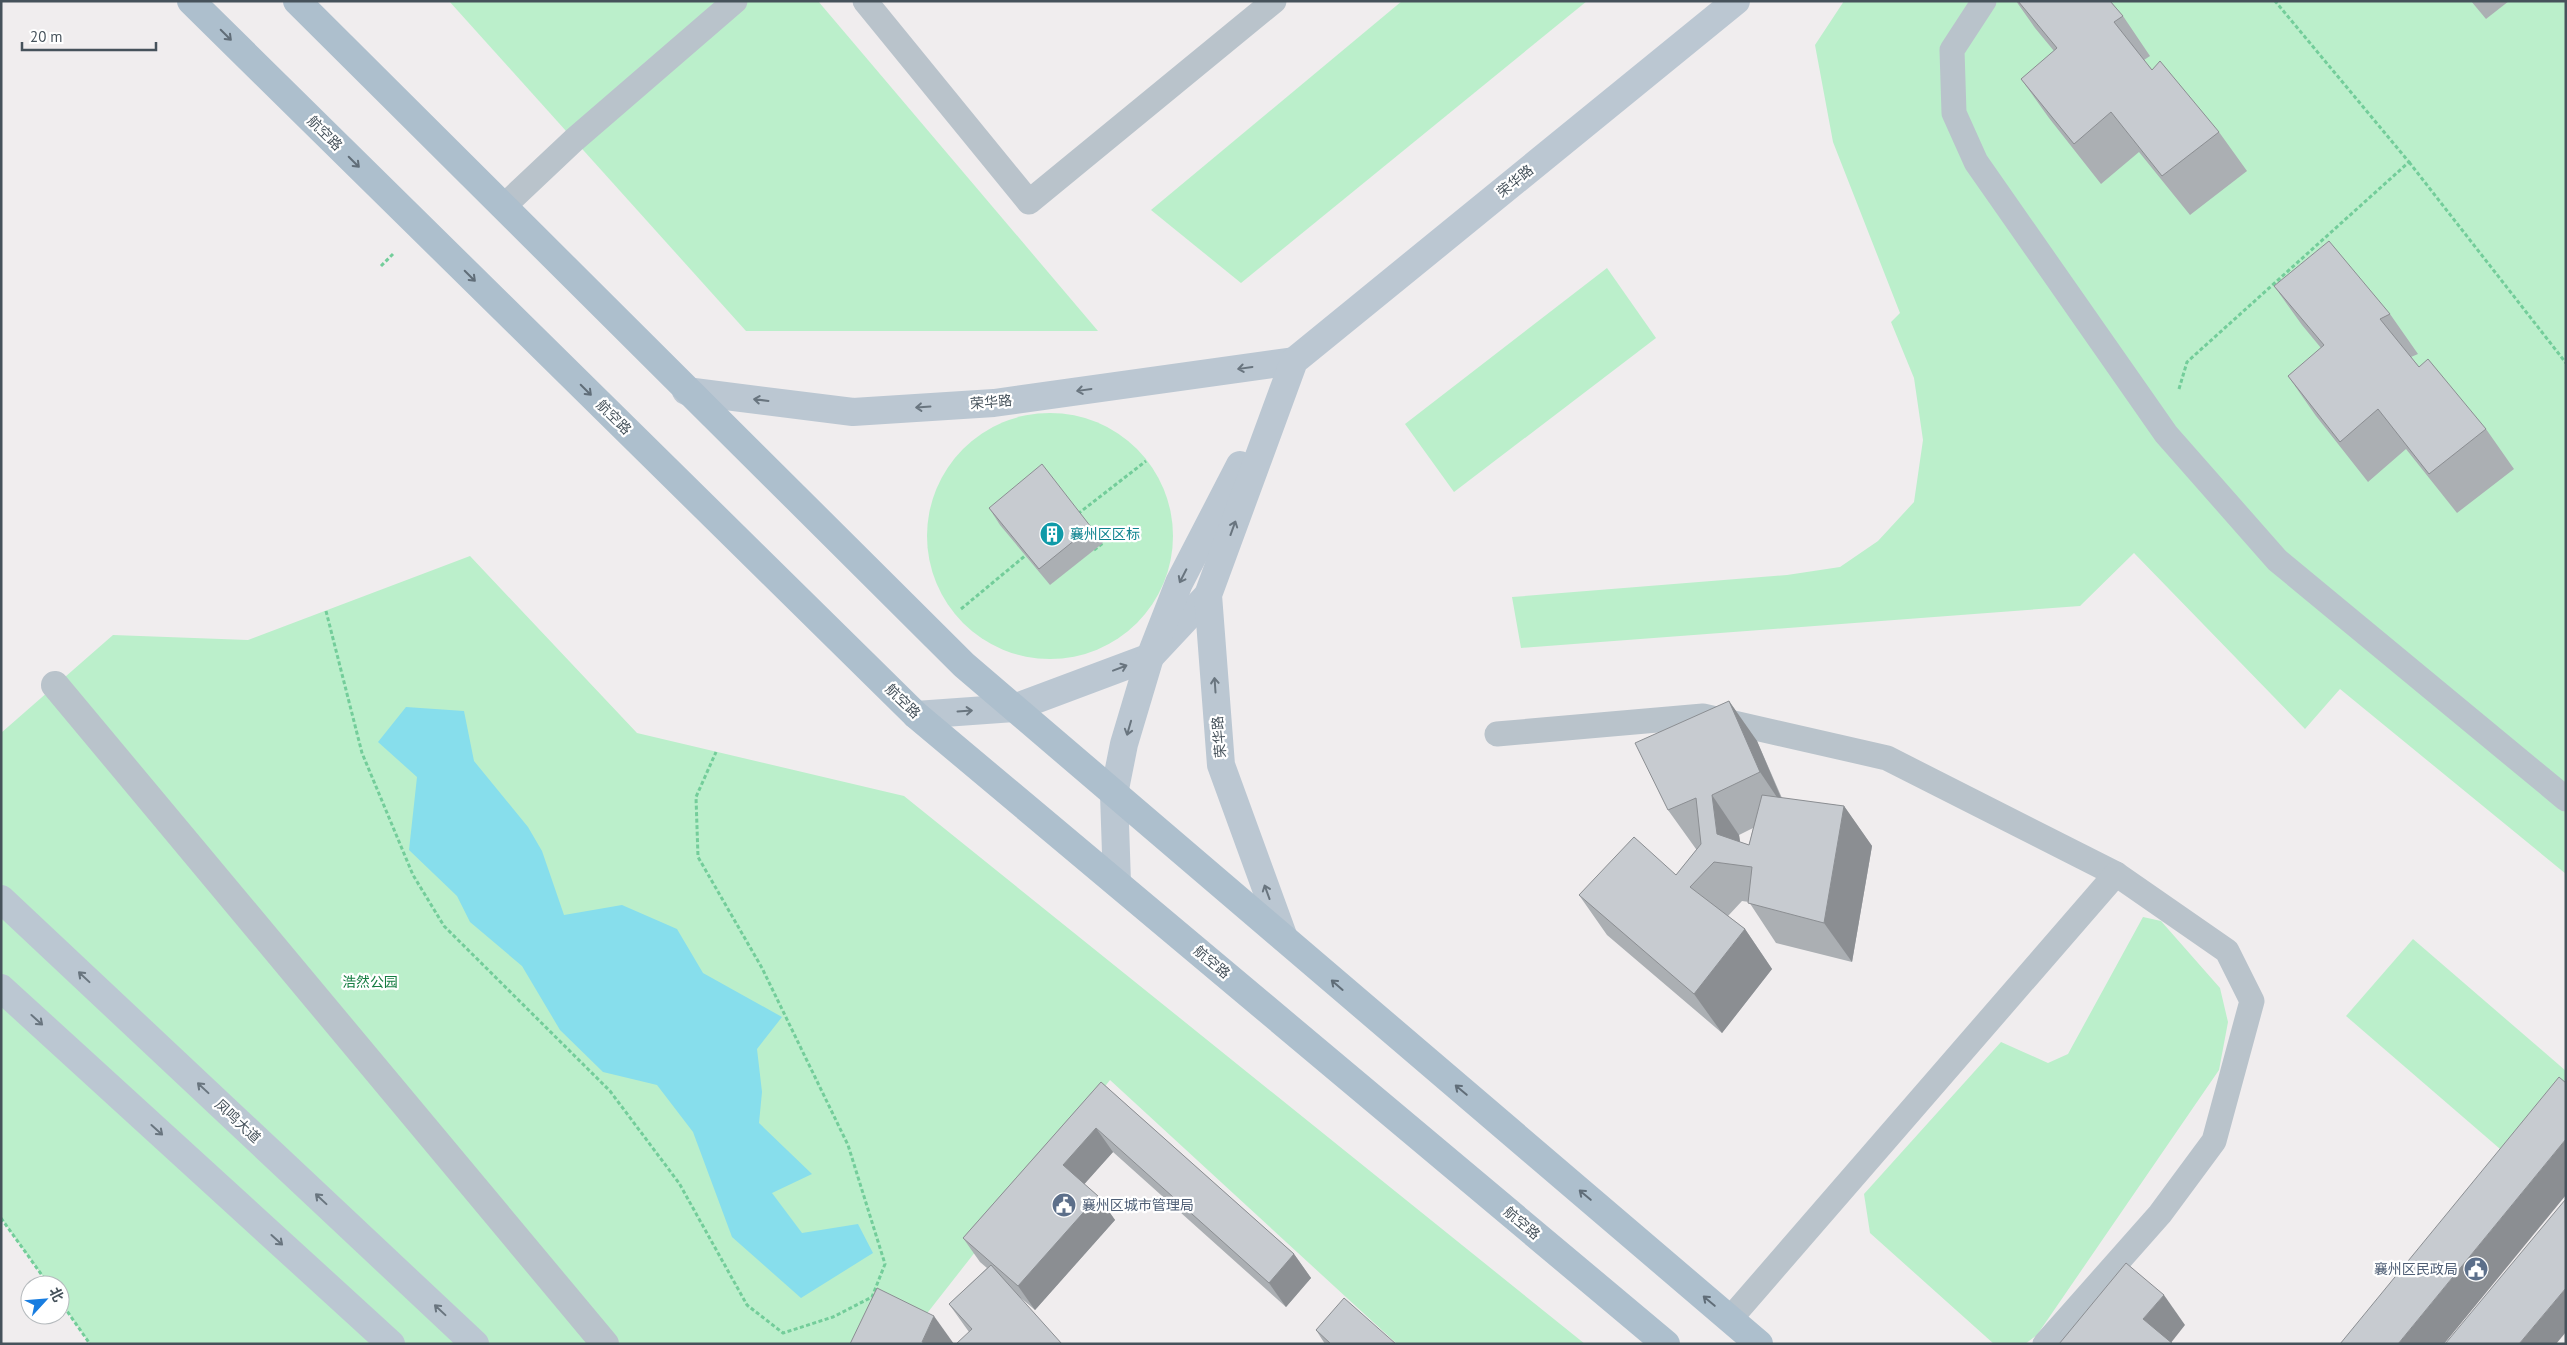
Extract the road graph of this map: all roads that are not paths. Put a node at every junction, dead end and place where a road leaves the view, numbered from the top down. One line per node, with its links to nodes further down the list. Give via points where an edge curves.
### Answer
1 (191, 1): 15 (main road, 航空路, one-way to 15)
2 (297, 1): 8 (main road)
3 (735, 1): 8 (lane, via 574,140)
4 (865, 1): 5 (lane, via 1029,202)
5 (1274, 1)
6 (1736, 1): 9 (main road, 荣华路)
7 (1984, 1): 18 (lane, via 1952,50 1954,113 1976,162 2166,434 2277,560)
8 (503, 207): 10 (main road)
9 (1294, 361): 10 (main road, 荣华路, one-way to 10, via 994,403 852,412); 11 (main road, 荣华路, one-way to 9); 12 (main road, one-way to 12, via 1179,583)
10 (686, 391): 14 (main road, via 964,665)
11 (1208, 595): 12 (main road); 22 (main road, 荣华路, one-way to 11, via 1221,765)
12 (1150, 657): 14 (main road, one-way to 12); 17 (main road, one-way to 17, via 1124,744)
13 (55, 686): 27 (street)
14 (1014, 708): 15 (main road, one-way to 14); 17 (main road)
15 (916, 714): 20 (main road, 航空路)
16 (1497, 734): 19 (lane, via 1704,716 1887,758)
17 (1114, 794): 20 (main road); 22 (main road)
18 (2566, 799)
19 (2116, 874): 24 (lane); 29 (lane, via 2227,951 2252,1002 2214,1141 2160,1214)
20 (1117, 883): 28 (main road, 航空路)
21 (1, 899): 26 (main road, 凤鸣大道, one-way to 21)
22 (1284, 938): 24 (main road, one-way to 22)
23 (1, 988): 25 (main road, one-way to 25)
24 (1751, 1335)
25 (391, 1344)
26 (475, 1344)
27 (605, 1344)
28 (1666, 1344)
29 (2045, 1344)

